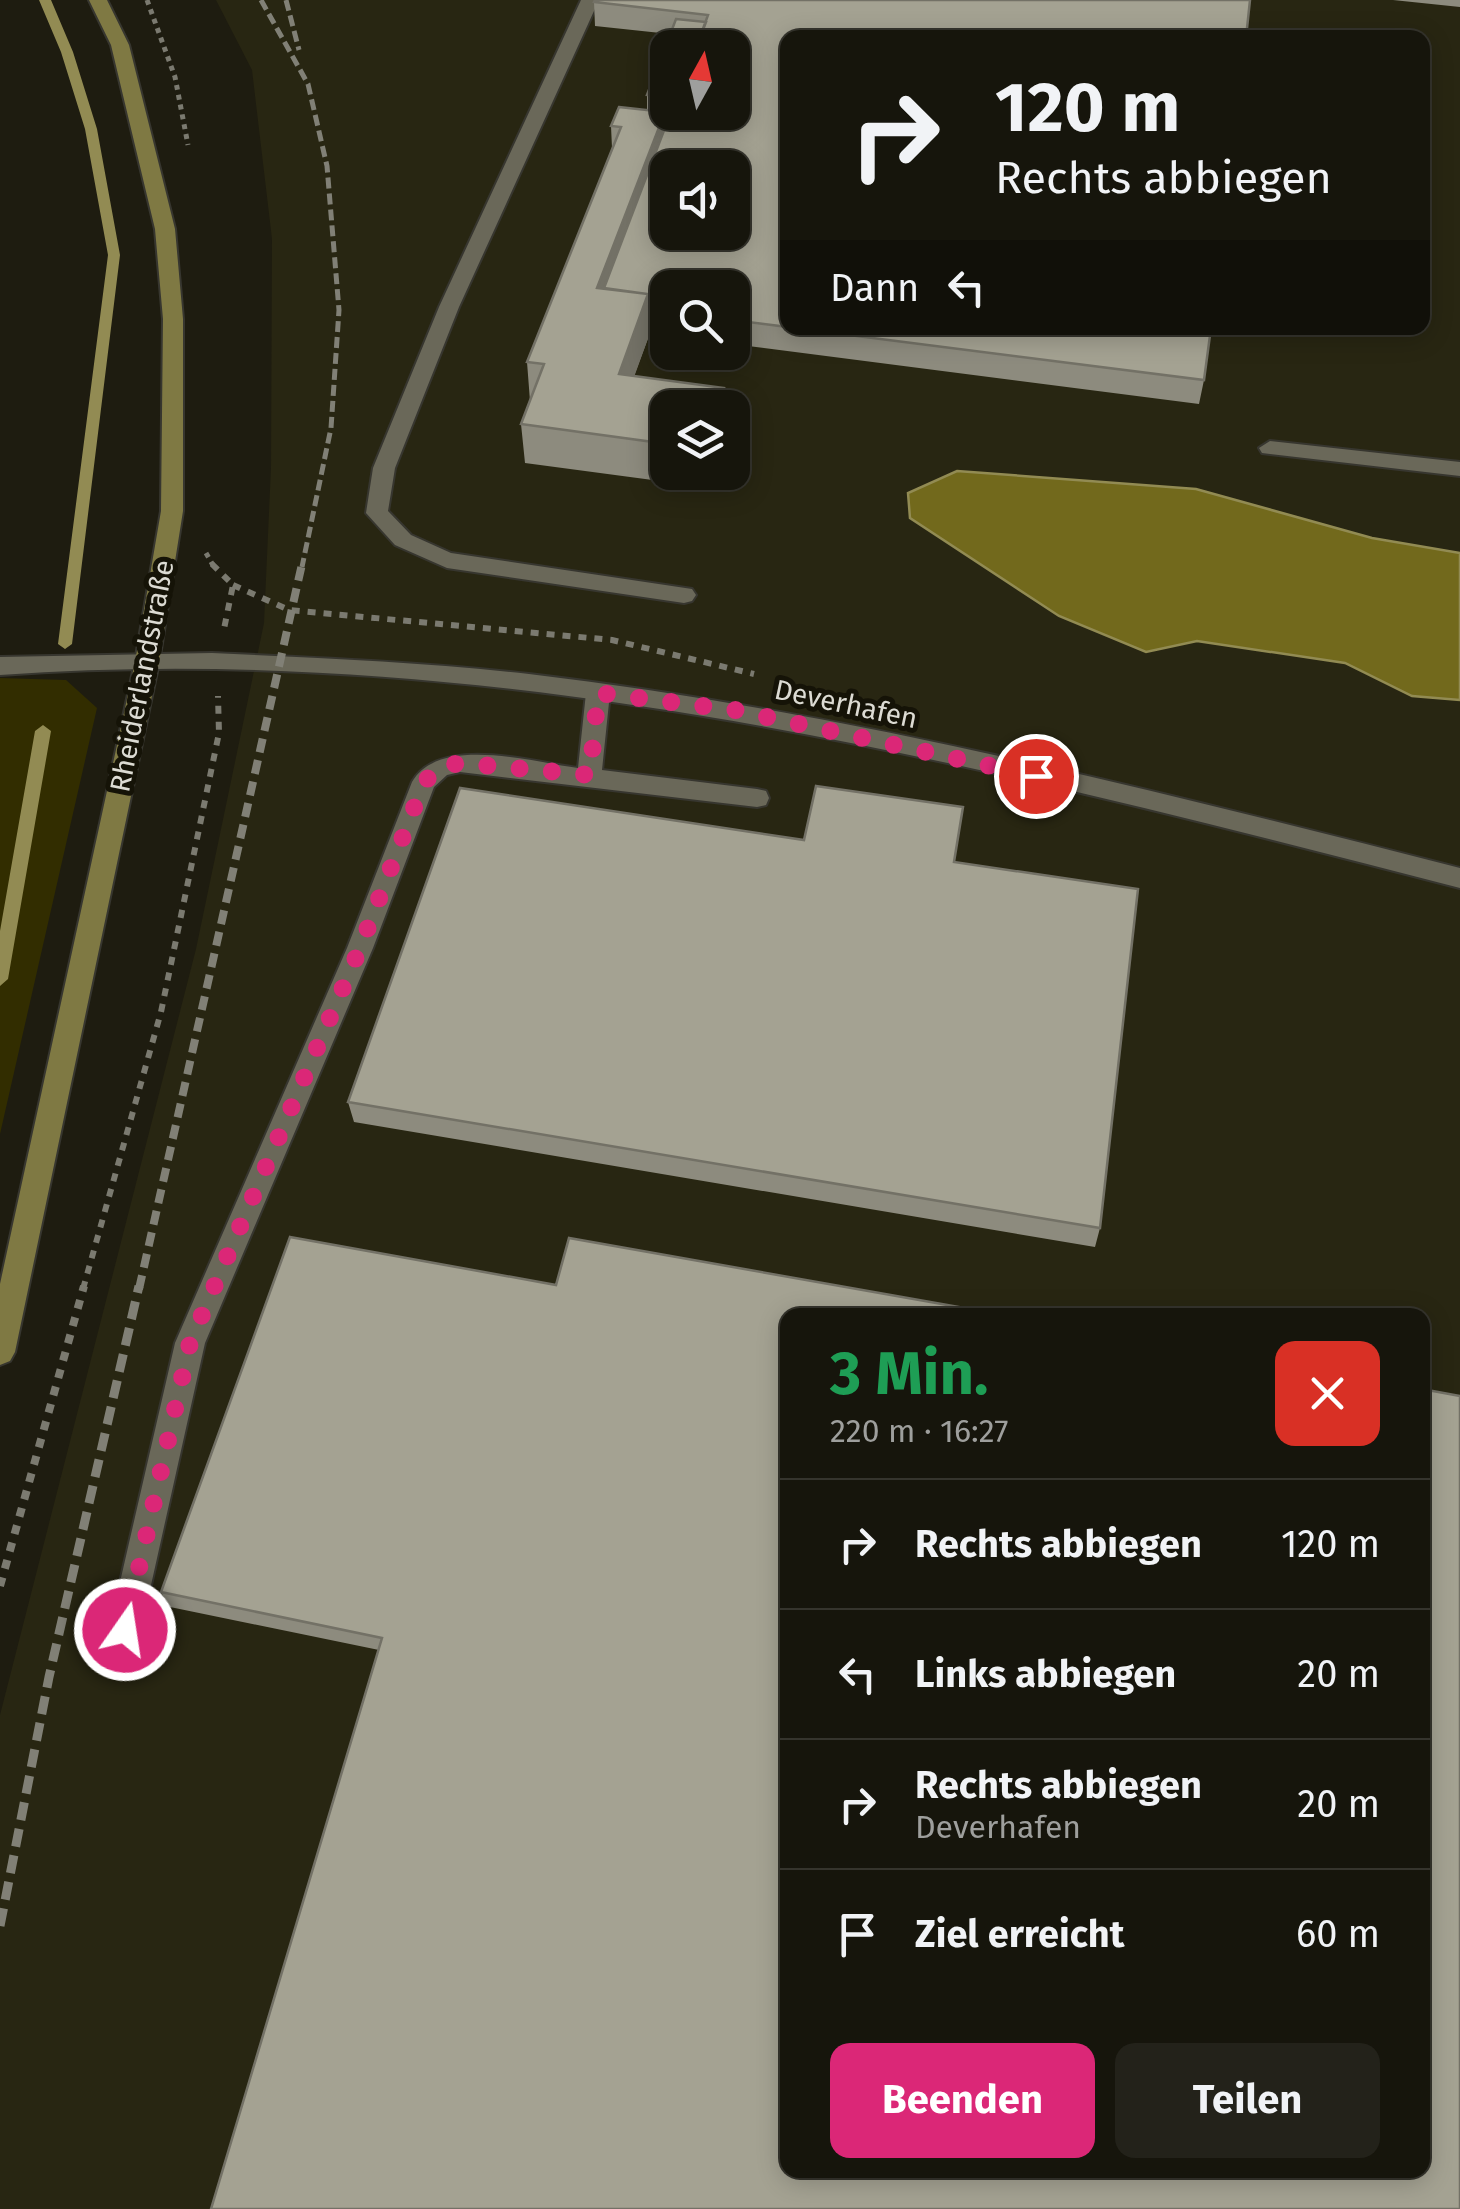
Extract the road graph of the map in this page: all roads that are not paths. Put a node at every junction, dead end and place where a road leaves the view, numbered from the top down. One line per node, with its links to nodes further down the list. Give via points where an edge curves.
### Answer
1 (98, 0): 6 (main road, Rheiderlandstraße, via 120,46 166,228 173,319 172,510)
2 (590, 0): 5 (street, via 449,307 384,468 378,513 403,540 447,560)
3 (1270, 448): 4 (street)
4 (1460, 469)
5 (684, 595)
6 (148, 662): 7 (street, Deverhafen); 8 (street, Deverhafen, via 281,661); 12 (main road, Rheiderlandstraße)
7 (0, 666)
8 (598, 693): 9 (street); 11 (street, Deverhafen, via 735,710 1224,817)
9 (590, 775): 10 (street); 13 (street, via 460,763 440,767 424,782 190,1343)
10 (757, 798)
11 (1460, 878)
12 (0, 1352)
13 (125, 1630)

